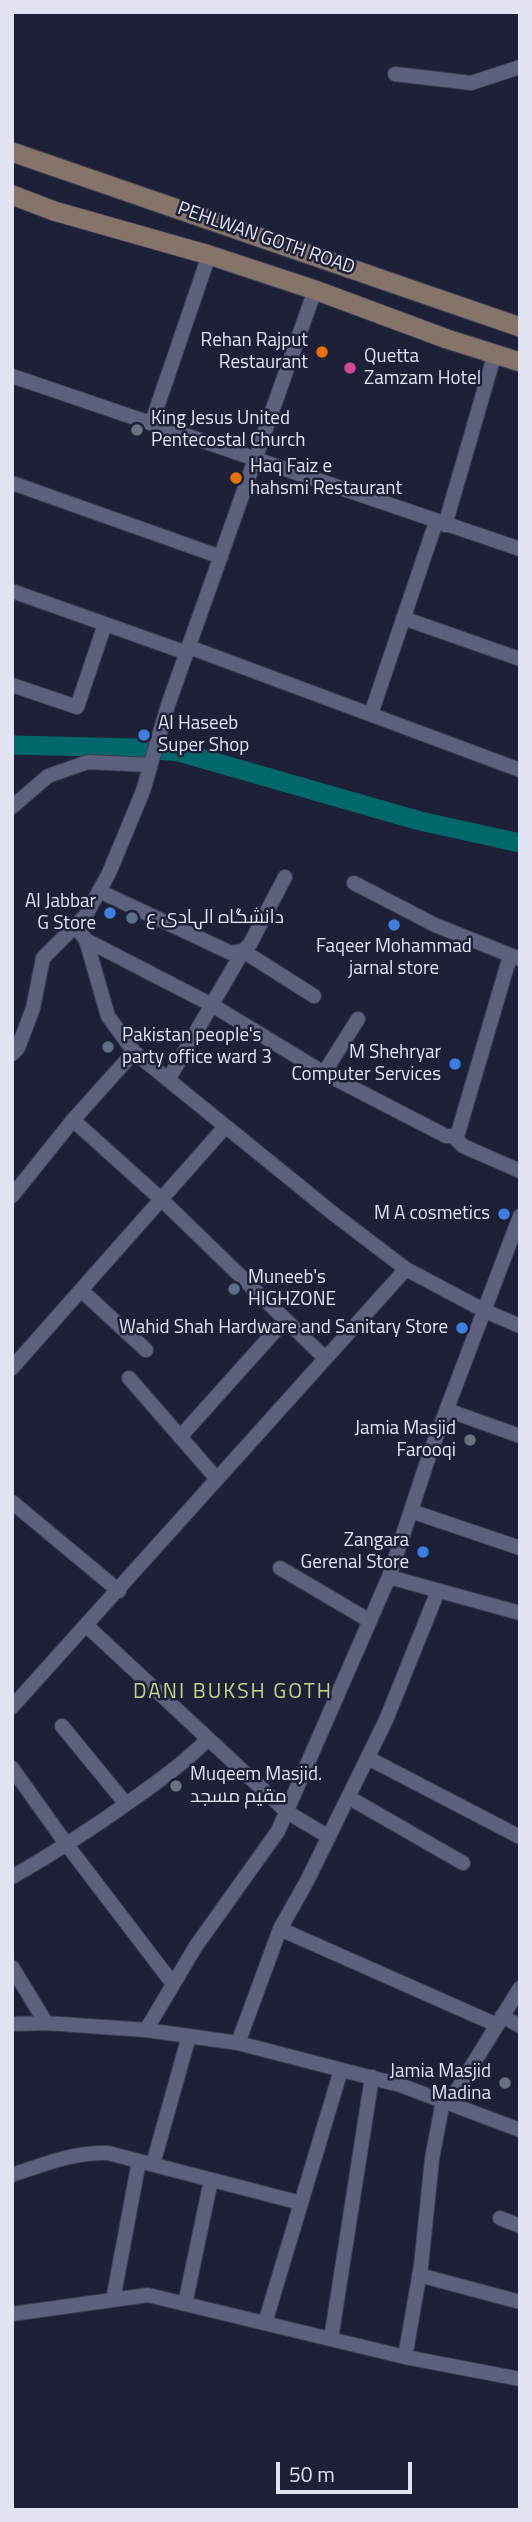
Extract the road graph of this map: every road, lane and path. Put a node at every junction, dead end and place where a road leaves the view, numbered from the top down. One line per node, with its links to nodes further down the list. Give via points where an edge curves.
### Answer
1 (520, 66): 2 (street, via 471,83)
2 (396, 74)
3 (12, 152): 7 (main road, PEHLWAN GOTH ROAD)
4 (12, 195): 5 (main road, PEHLWAN GOTH ROAD)
5 (209, 255): 6 (main road, PEHLWAN GOTH ROAD); 11 (street)
6 (316, 290): 8 (main road, PEHLWAN GOTH ROAD); 12 (street)
7 (520, 327)
8 (495, 353): 9 (main road, PEHLWAN GOTH ROAD); 14 (street)
9 (520, 362)
10 (12, 376): 11 (street)
11 (152, 422): 12 (street)
12 (257, 459): 14 (street); 16 (street)
13 (12, 483): 16 (street)
14 (440, 524): 15 (street); 18 (street)
15 (520, 550)
16 (222, 557): 20 (street)
17 (12, 591): 19 (street)
18 (403, 618): 21 (street); 23 (street)
19 (105, 624): 20 (street); 22 (street, via 77,707)
20 (188, 650): 23 (street); 24 (street)
21 (520, 659)
22 (12, 685)
23 (371, 715): 25 (street)
24 (151, 761): 26 (street, via 88,762 48,776); 29 (street, via 143,791)
25 (520, 770)
26 (12, 807)
27 (285, 877): 32 (street)
28 (354, 883): 33 (street, via 435,925)
29 (99, 891): 30 (street); 32 (street, via 231,953)
30 (76, 927): 31 (street); 38 (street, via 43,958 33,1008)
31 (86, 940): 35 (street); 37 (street, via 108,1016)
32 (243, 951): 34 (street); 35 (street)
33 (515, 957): 43 (street, via 458,1133)
34 (314, 996)
35 (212, 1005): 39 (street); 40 (street)
36 (358, 1019): 39 (street)
37 (134, 1052): 40 (street); 41 (street)
38 (12, 1054)
39 (324, 1073): 43 (street)
40 (168, 1080): 42 (street)
41 (73, 1120): 45 (street); 46 (street)
42 (225, 1127): 46 (street); 48 (street)
43 (453, 1136): 44 (street, via 463,1146)
44 (520, 1171)
45 (12, 1196)
46 (162, 1200): 49 (street); 51 (street)
47 (520, 1216): 50 (street)
48 (407, 1269): 50 (street); 54 (street)
49 (82, 1291): 53 (street); 55 (street)
50 (485, 1311): 52 (street); 57 (street)
51 (285, 1320): 54 (street); 59 (street)
52 (520, 1326)
53 (146, 1350)
54 (325, 1359): 60 (street)
55 (12, 1368)
56 (129, 1378): 59 (street)
57 (447, 1410): 58 (street); 62 (street)
58 (520, 1436)
59 (180, 1437): 60 (street)
60 (217, 1479): 66 (street)
61 (12, 1502): 66 (street)
62 (411, 1511): 63 (street); 65 (street)
63 (520, 1548)
64 (280, 1568): 69 (street)
65 (389, 1577): 67 (street); 69 (street)
66 (119, 1591): 70 (street)
67 (438, 1591): 68 (street); 74 (street)
68 (520, 1613)
69 (370, 1621): 78 (street)
70 (87, 1626): 71 (street); 73 (street)
71 (12, 1707)
72 (62, 1726): 77 (street)
73 (208, 1739): 77 (street, via 184,1763); 78 (street)
74 (368, 1758): 76 (street); 80 (street)
75 (12, 1768): 81 (street)
76 (348, 1797): 79 (street); 82 (street)
77 (125, 1804): 81 (street)
78 (286, 1812): 79 (street); 86 (street, via 278,1831)
79 (328, 1837): 84 (street)
80 (520, 1837)
81 (67, 1846): 83 (street); 86 (street)
82 (463, 1863)
83 (12, 1877)
84 (280, 1929): 88 (street); 94 (street)
85 (12, 1967): 89 (street)
86 (173, 1984): 92 (street)
87 (520, 1988): 88 (street)
88 (499, 2021): 91 (street); 97 (street)
89 (46, 2023): 90 (street); 92 (street)
90 (12, 2024)
91 (520, 2026)
92 (146, 2030): 93 (street)
93 (189, 2036): 94 (street); 99 (street)
94 (238, 2043): 95 (street)
95 (341, 2070): 96 (street); 102 (street)
96 (372, 2077): 97 (street); 111 (street)
97 (446, 2102): 98 (street); 105 (street, via 432,2160)
98 (520, 2130)
99 (146, 2162): 100 (street, via 89,2152); 101 (street); 106 (street)
100 (12, 2175)
101 (211, 2180): 102 (street); 108 (street)
102 (301, 2203): 110 (street)
103 (500, 2218): 104 (street)
104 (520, 2226)
105 (419, 2275): 107 (street); 112 (street)
106 (113, 2300): 108 (street, via 148,2295); 109 (street)
107 (520, 2302)
108 (185, 2304): 110 (street)
109 (12, 2314)
110 (265, 2323): 111 (street)
111 (331, 2339): 112 (street)
112 (405, 2357): 113 (street)
113 (520, 2379)

